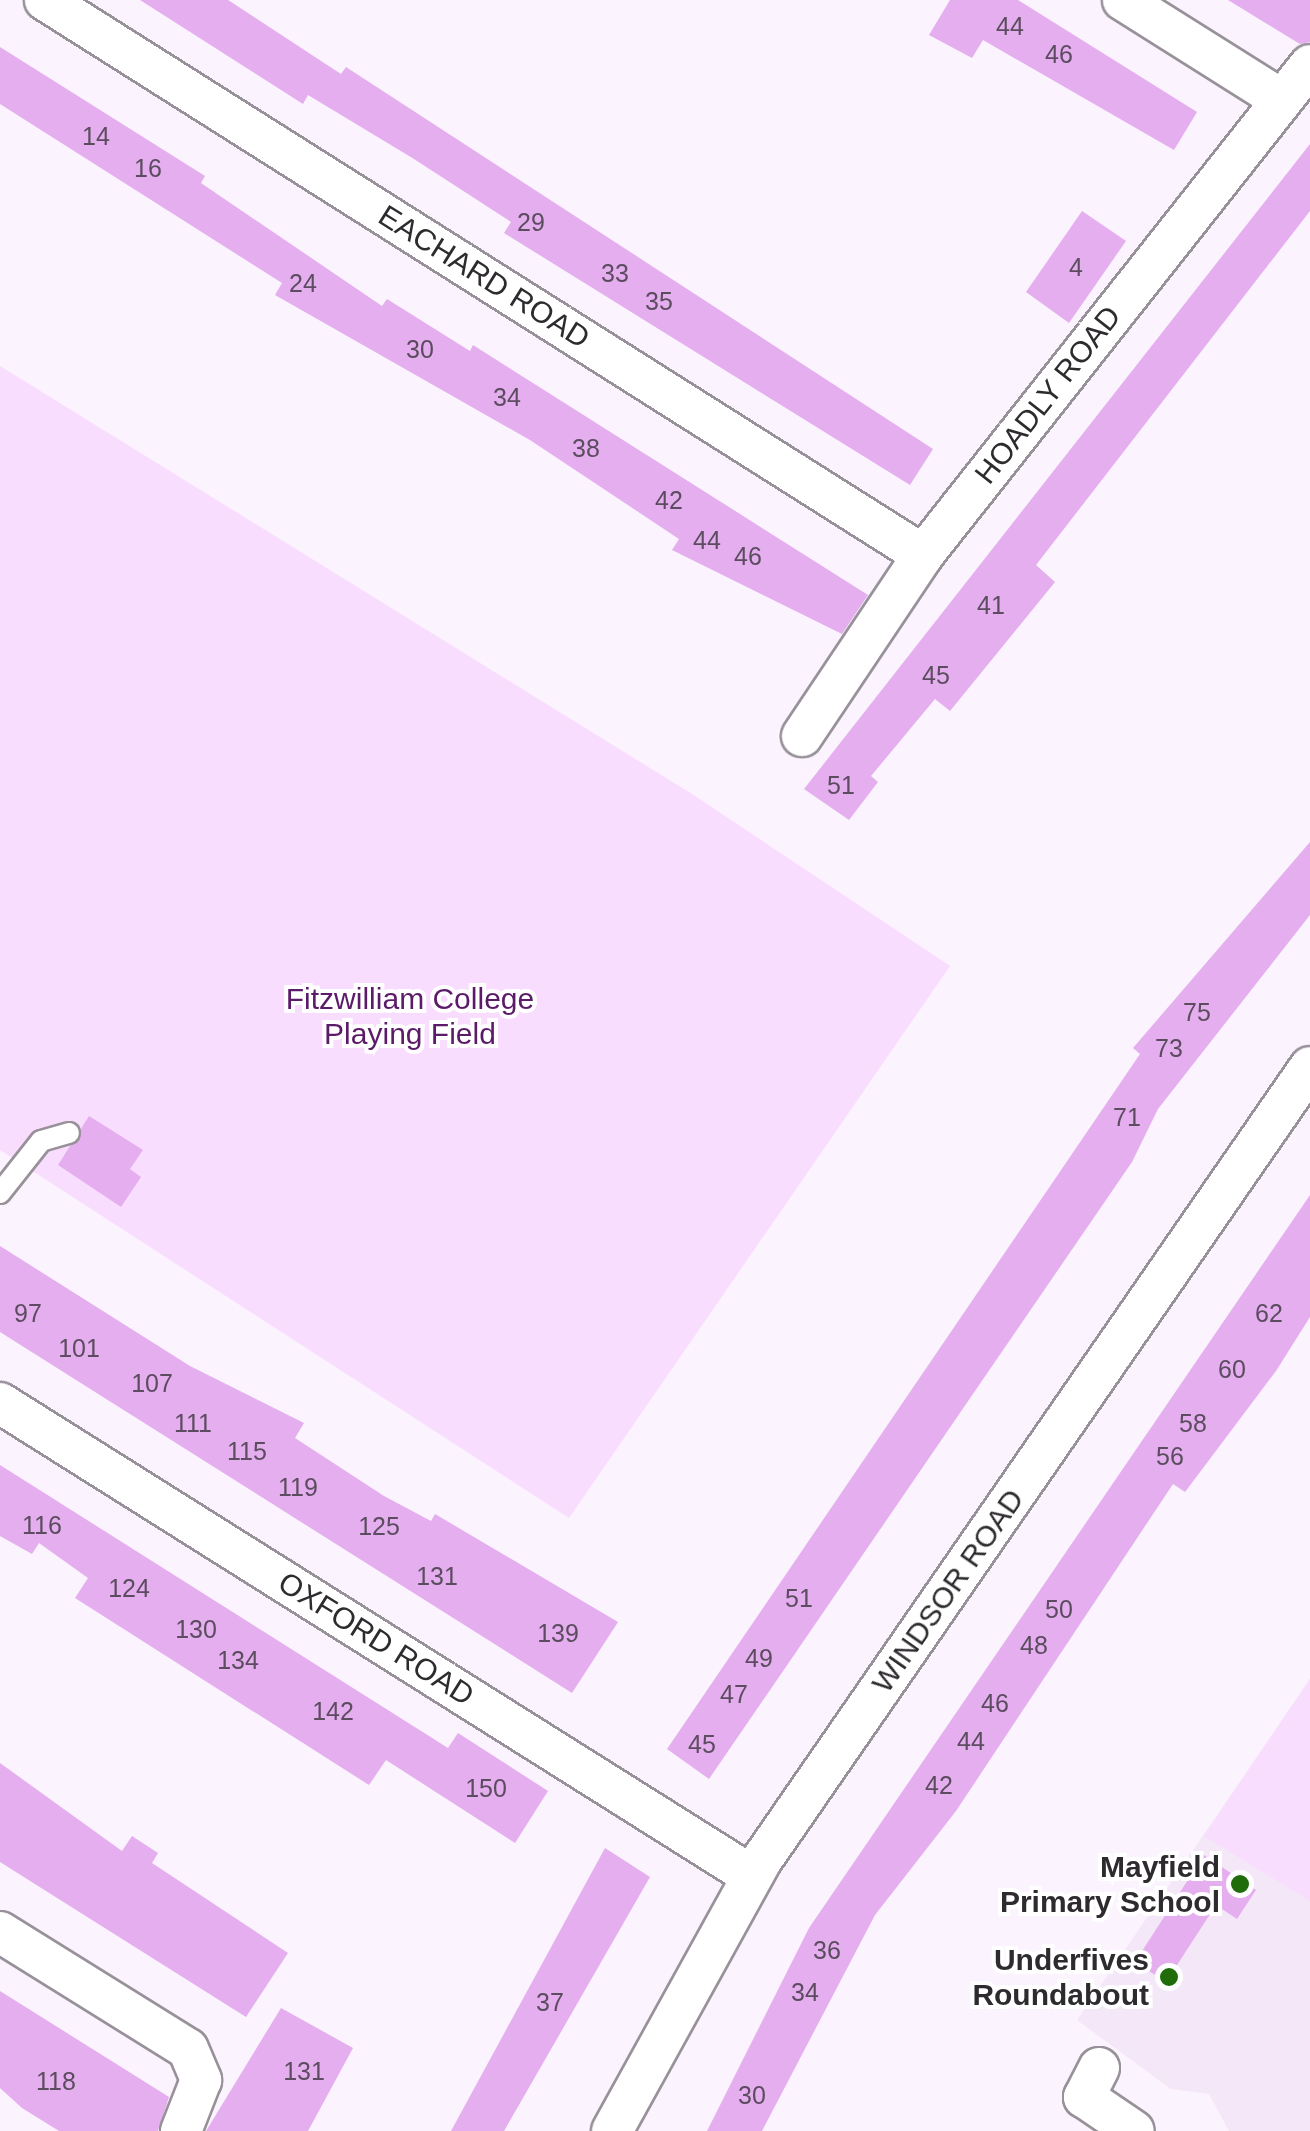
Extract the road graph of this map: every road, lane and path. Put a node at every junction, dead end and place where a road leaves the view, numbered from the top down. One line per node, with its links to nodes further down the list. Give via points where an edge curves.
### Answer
1 (45, 0): 5 (street, EACHARD ROAD)
2 (1123, 0): 4 (street)
3 (1310, 65): 4 (street, HOADLY ROAD)
4 (1280, 100): 5 (street, HOADLY ROAD)
5 (923, 554): 6 (street, HOADLY ROAD)
6 (802, 736)
7 (1310, 1067): 11 (street, WINDSOR ROAD)
8 (69, 1133): 9 (lane, via 40,1141)
9 (0, 1194)
10 (0, 1403): 11 (street, OXFORD ROAD)
11 (752, 1876): 15 (street, WINDSOR ROAD)
12 (0, 1932): 14 (street, via 188,2049 200,2090)
13 (1099, 2068): 16 (street, via 1084,2098)
14 (181, 2131)
15 (612, 2131)
16 (1134, 2131)

